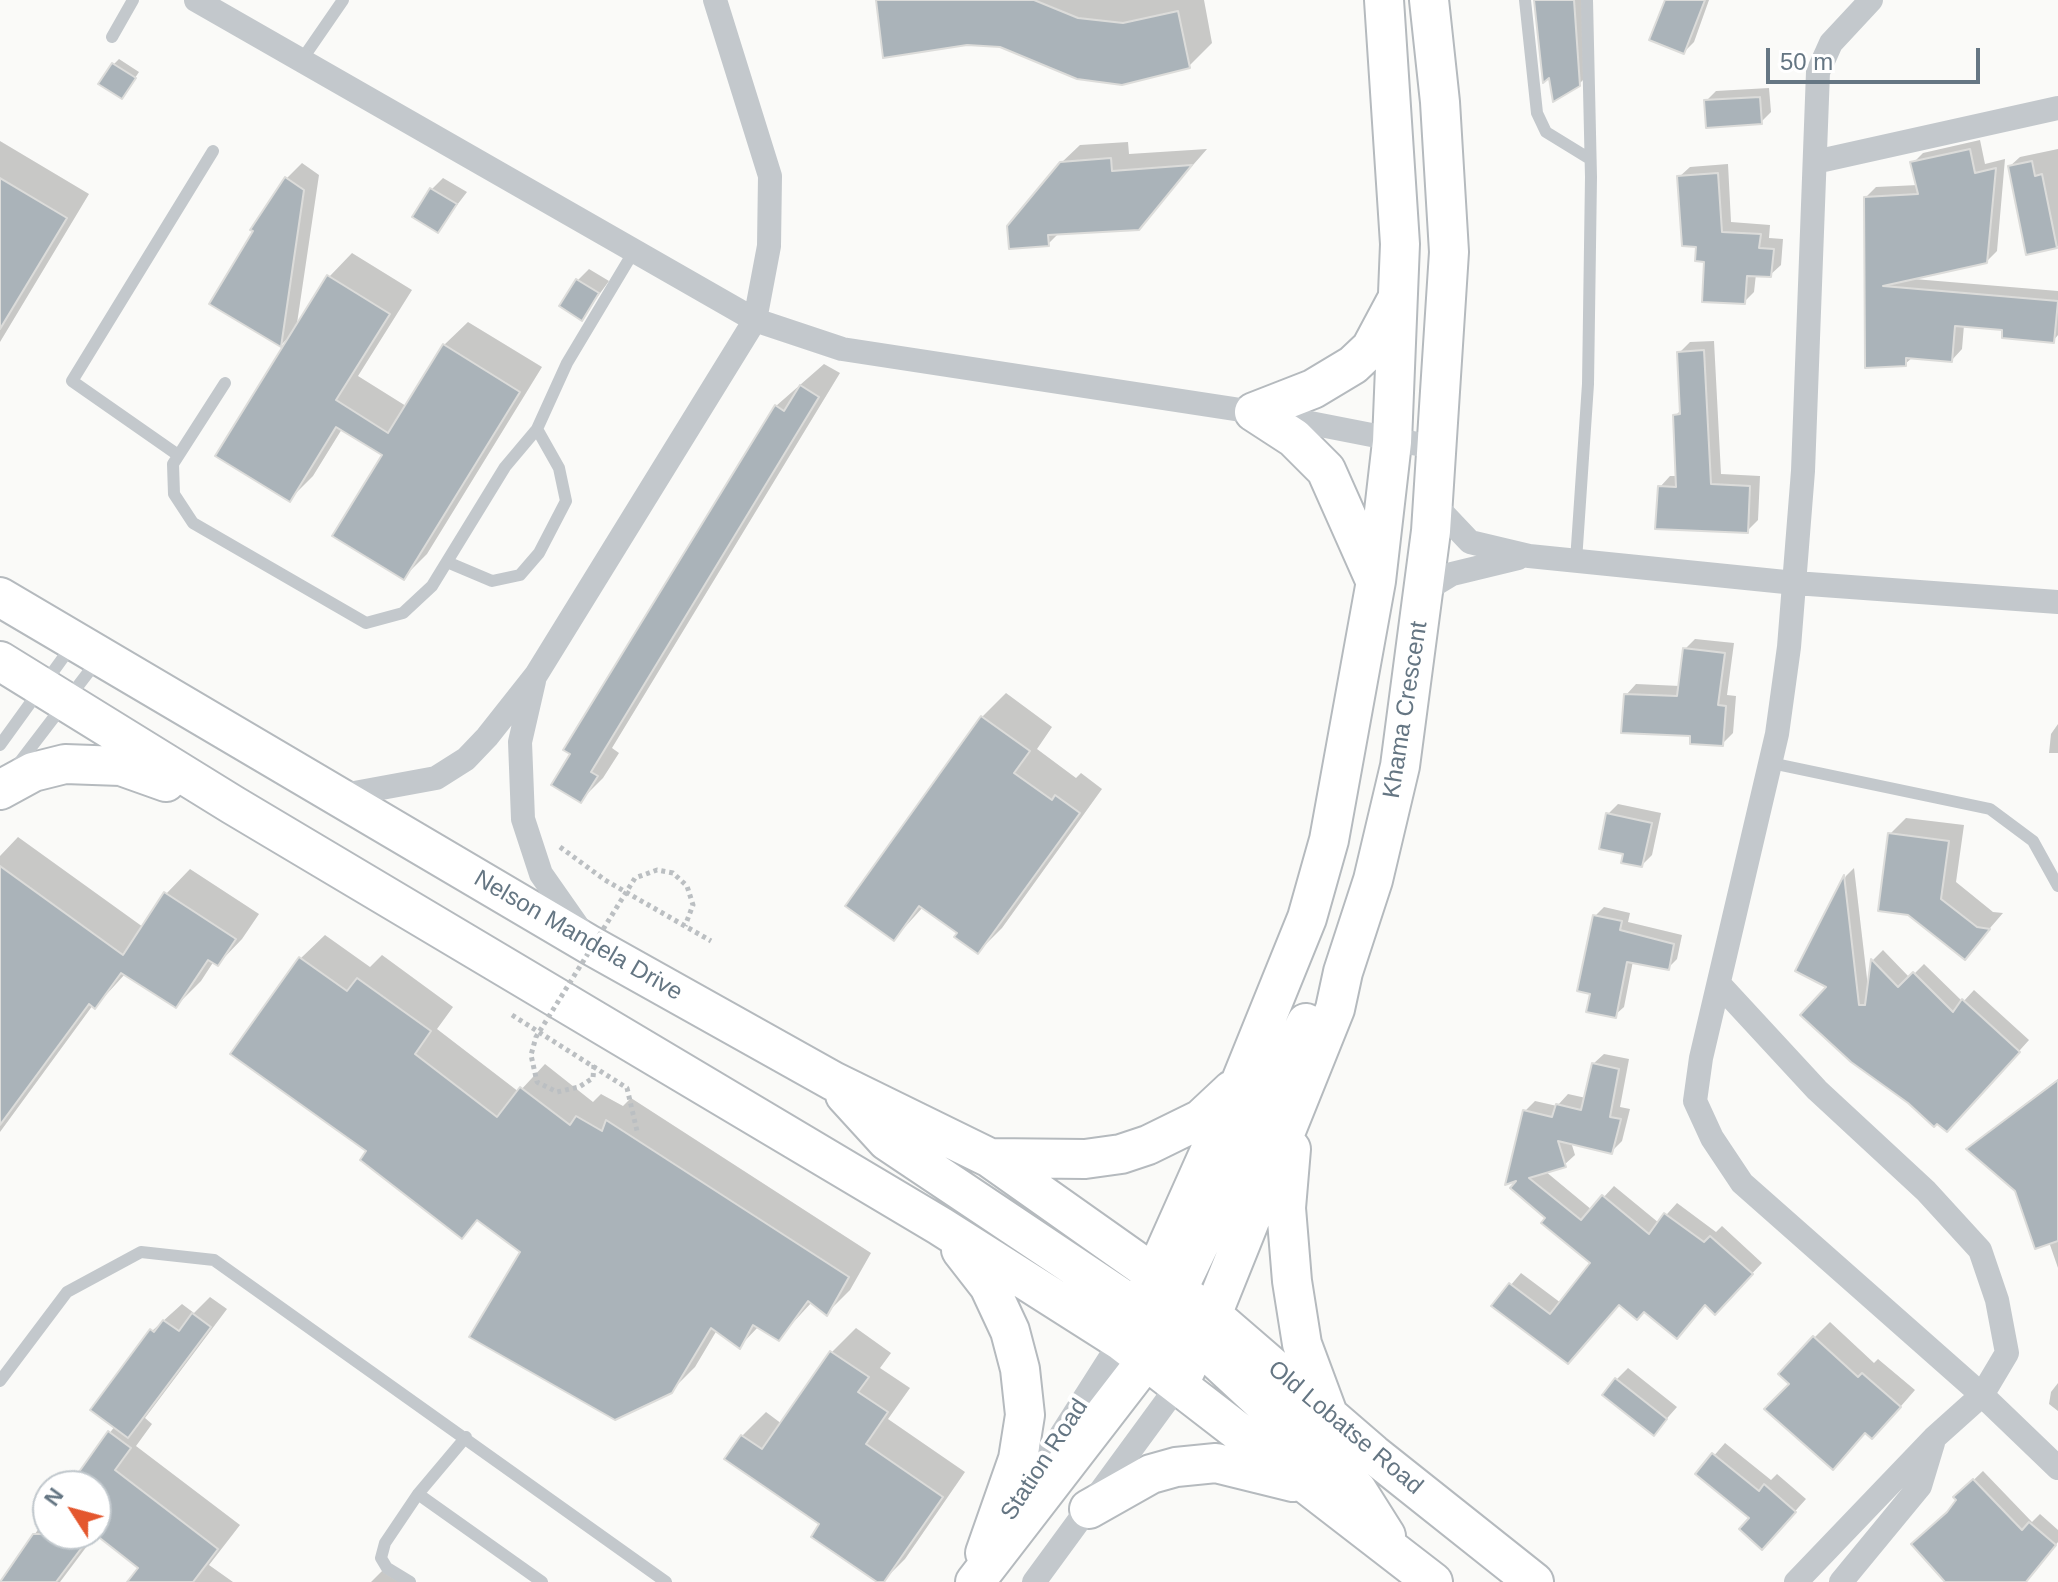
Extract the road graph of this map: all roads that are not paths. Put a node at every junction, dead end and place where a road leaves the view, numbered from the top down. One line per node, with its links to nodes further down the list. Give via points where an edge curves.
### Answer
1 (133, 0): 10 (lane)
2 (196, 0): 11 (street)
3 (343, 0): 11 (lane)
4 (715, 0): 18 (street, via 770,176 769,246)
5 (1384, 0): 17 (main road)
6 (1429, 0): 23 (main road, Khama Crescent, via 1449,252)
7 (1525, 0): 14 (lane, via 1537,113 1546,132)
8 (1587, 0): 14 (lane)
9 (1871, 0): 15 (street, via 1831,43 1818,72)
10 (112, 37)
11 (301, 61): 16 (street)
12 (2058, 108): 15 (street)
13 (213, 151): 24 (lane, via 72,381)
14 (1590, 159): 27 (lane, via 1588,384)
15 (1815, 162): 30 (street)
16 (634, 251): 18 (street); 21 (lane, via 567,363)
17 (1399, 296): 20 (main road, via 1371,348 1353,365 1313,389); 22 (main road)
18 (755, 320): 20 (street, via 842,349); 36 (street)
19 (225, 383): 24 (lane)
20 (1254, 412): 22 (street); 29 (main road, via 1294,438 1326,470)
21 (537, 429): 28 (lane, via 505,467); 28 (lane, via 559,468 566,501 539,553 520,575 492,581)
22 (1392, 442): 23 (street); 29 (main road)
23 (1438, 448): 25 (main road, Khama Crescent)
24 (178, 455): 28 (lane, via 173,464 174,494 193,523 366,623 403,613 432,586)
25 (1434, 504): 26 (street, via 1470,542); 31 (main road, Khama Crescent)
26 (1529, 556): 27 (street); 31 (street, via 1452,574)
27 (1576, 561): 30 (street)
28 (447, 562)
29 (1376, 581): 48 (main road, via 1329,840 1307,918)
30 (1795, 583): 33 (street); 39 (street)
31 (1424, 591): 45 (main road, Khama Crescent, via 1400,766 1373,880)
32 (0, 597): 34 (main road, Nelson Mandela Drive)
33 (2058, 602)
34 (86, 651): 37 (lane); 37 (lane); 41 (main road, Nelson Mandela Drive)
35 (0, 661): 37 (main road)
36 (536, 675): 41 (street, via 487,737 451,770 436,778); 44 (street, via 520,742 523,819 541,874)
37 (55, 695): 38 (lane); 40 (lane); 42 (main road)
38 (0, 745)
39 (1771, 763): 43 (lane, via 1990,809 2033,841); 46 (street)
40 (0, 788): 42 (main road, via 65,764 97,764 121,766)
41 (338, 796): 44 (main road, Nelson Mandela Drive)
42 (233, 805): 51 (main road)
43 (2058, 886)
44 (590, 945): 47 (main road, Nelson Mandela Drive)
45 (1343, 972): 49 (main road, Khama Crescent, via 1335,1009); 52 (main road, via 1307,1023)
46 (1719, 984): 55 (street, via 1817,1090 1926,1191 1980,1250 2007,1353); 55 (street, via 1695,1101 1712,1138 1742,1183)
47 (833, 1081): 50 (main road, Nelson Mandela Drive); 52 (main road, via 887,1141)
48 (1241, 1081): 50 (main road, via 1201,1119 1121,1154); 52 (main road)
49 (1293, 1122): 52 (main road, Khama Crescent); 56 (main road, via 1286,1208 1292,1281 1302,1344)
50 (990, 1158): 52 (main road, Nelson Mandela Drive)
51 (940, 1226): 52 (main road); 64 (main road, via 995,1298 1020,1369 1025,1415 1018,1459)
52 (1164, 1321): 54 (main road); 56 (main road, Old Lobatse Road); 63 (main road, via 1357,1490); 64 (main road, via 1081,1449)
53 (0, 1381): 57 (lane, via 67,1292 141,1252 214,1260)
54 (1179, 1384): 60 (main road); 62 (street)
55 (1982, 1395): 58 (street); 59 (street)
56 (1329, 1416): 70 (main road, Old Lobatse Road)
57 (466, 1437): 61 (lane); 67 (lane)
58 (1934, 1438): 71 (street); 72 (street, via 1920,1486)
59 (2058, 1468)
60 (1303, 1485): 62 (main road, via 1216,1463 1176,1467 1151,1474); 63 (main road)
61 (418, 1494): 65 (lane, via 385,1543 381,1558); 66 (lane)
62 (1089, 1509): 68 (street)
63 (1394, 1550): 69 (main road)
64 (978, 1572)
65 (410, 1582)
66 (542, 1582)
67 (666, 1582)
68 (1034, 1582)
69 (1433, 1582)
70 (1534, 1582)
71 (1796, 1582)
72 (1841, 1582)

